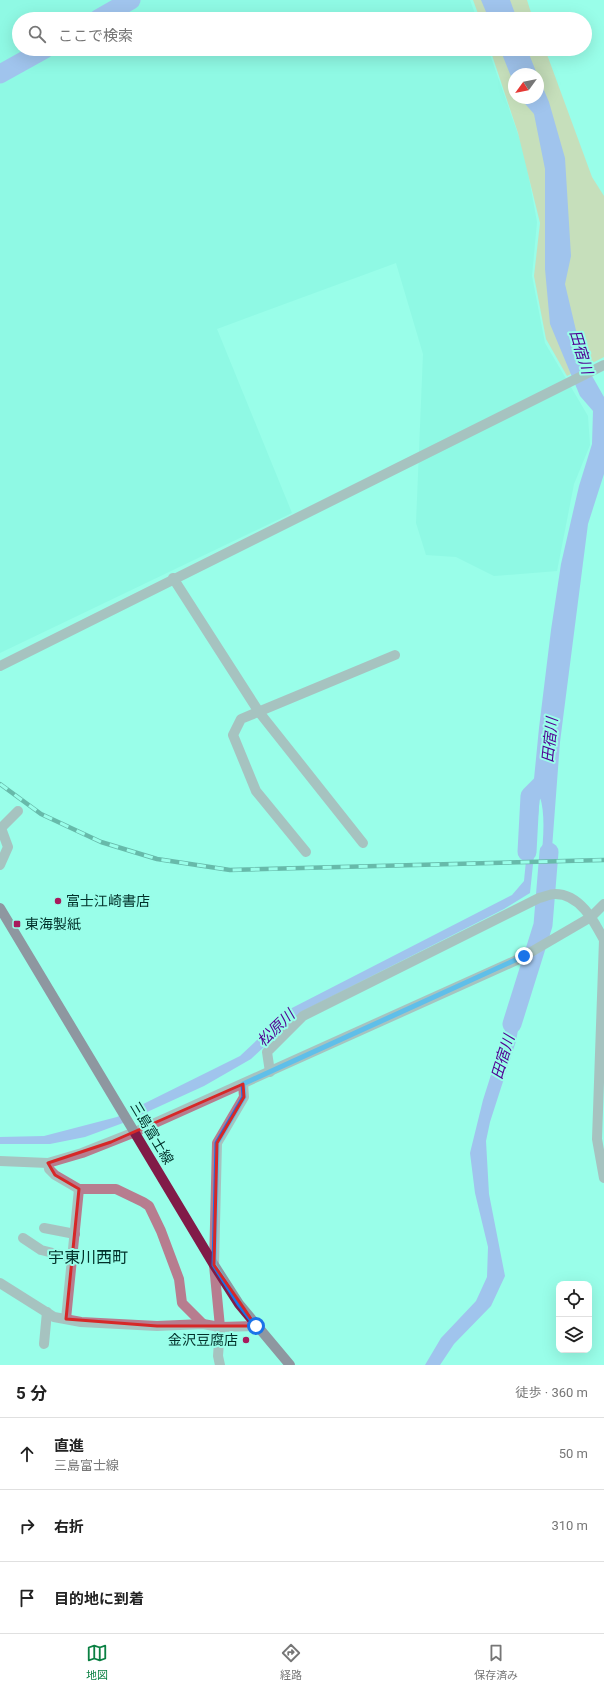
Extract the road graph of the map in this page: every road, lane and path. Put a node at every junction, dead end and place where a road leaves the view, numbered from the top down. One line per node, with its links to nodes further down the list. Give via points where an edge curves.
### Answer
1 (601, 366): 2 (street)
2 (173, 578): 4 (street); 5 (street)
3 (395, 655): 5 (street)
4 (0, 666)
5 (259, 712): 7 (street); 8 (street, via 241,719 234,735 256,791)
6 (18, 811): 9 (street, via 1,828 8,847)
7 (363, 843)
8 (306, 852)
9 (0, 865)
10 (604, 904): 12 (street)
11 (0, 908): 16 (main road, 三島富士線)
12 (592, 917): 13 (street, via 604,940); 14 (street, via 524,956); 14 (street, via 574,899 555,894 539,898 303,1016 267,1052)
13 (602, 1020): 19 (street, via 597,1139)
14 (270, 1072): 15 (street)
15 (243, 1084): 16 (street); 25 (street, via 244,1097 217,1143)
16 (135, 1132): 18 (street); 25 (main road, 三島富士線)
17 (0, 1161): 18 (street)
18 (48, 1163): 20 (street, via 49,1169 55,1175)
19 (604, 1178)
20 (79, 1189): 22 (street); 29 (street, via 116,1189 148,1206 161,1231 179,1279 182,1303)
21 (44, 1228): 22 (street)
22 (75, 1234): 24 (street)
23 (23, 1238): 24 (street, via 41,1250)
24 (73, 1258): 28 (street)
25 (214, 1265): 30 (main road, 三島富士線); 31 (street)
26 (0, 1283): 27 (street)
27 (47, 1312): 28 (street, via 54,1317); 32 (street)
28 (66, 1319): 29 (street, via 101,1324)
29 (203, 1324): 31 (street)
30 (256, 1326): 31 (street); 34 (main road, 三島富士線)
31 (220, 1327): 33 (street)
32 (44, 1344)
33 (220, 1365)
34 (290, 1365)

